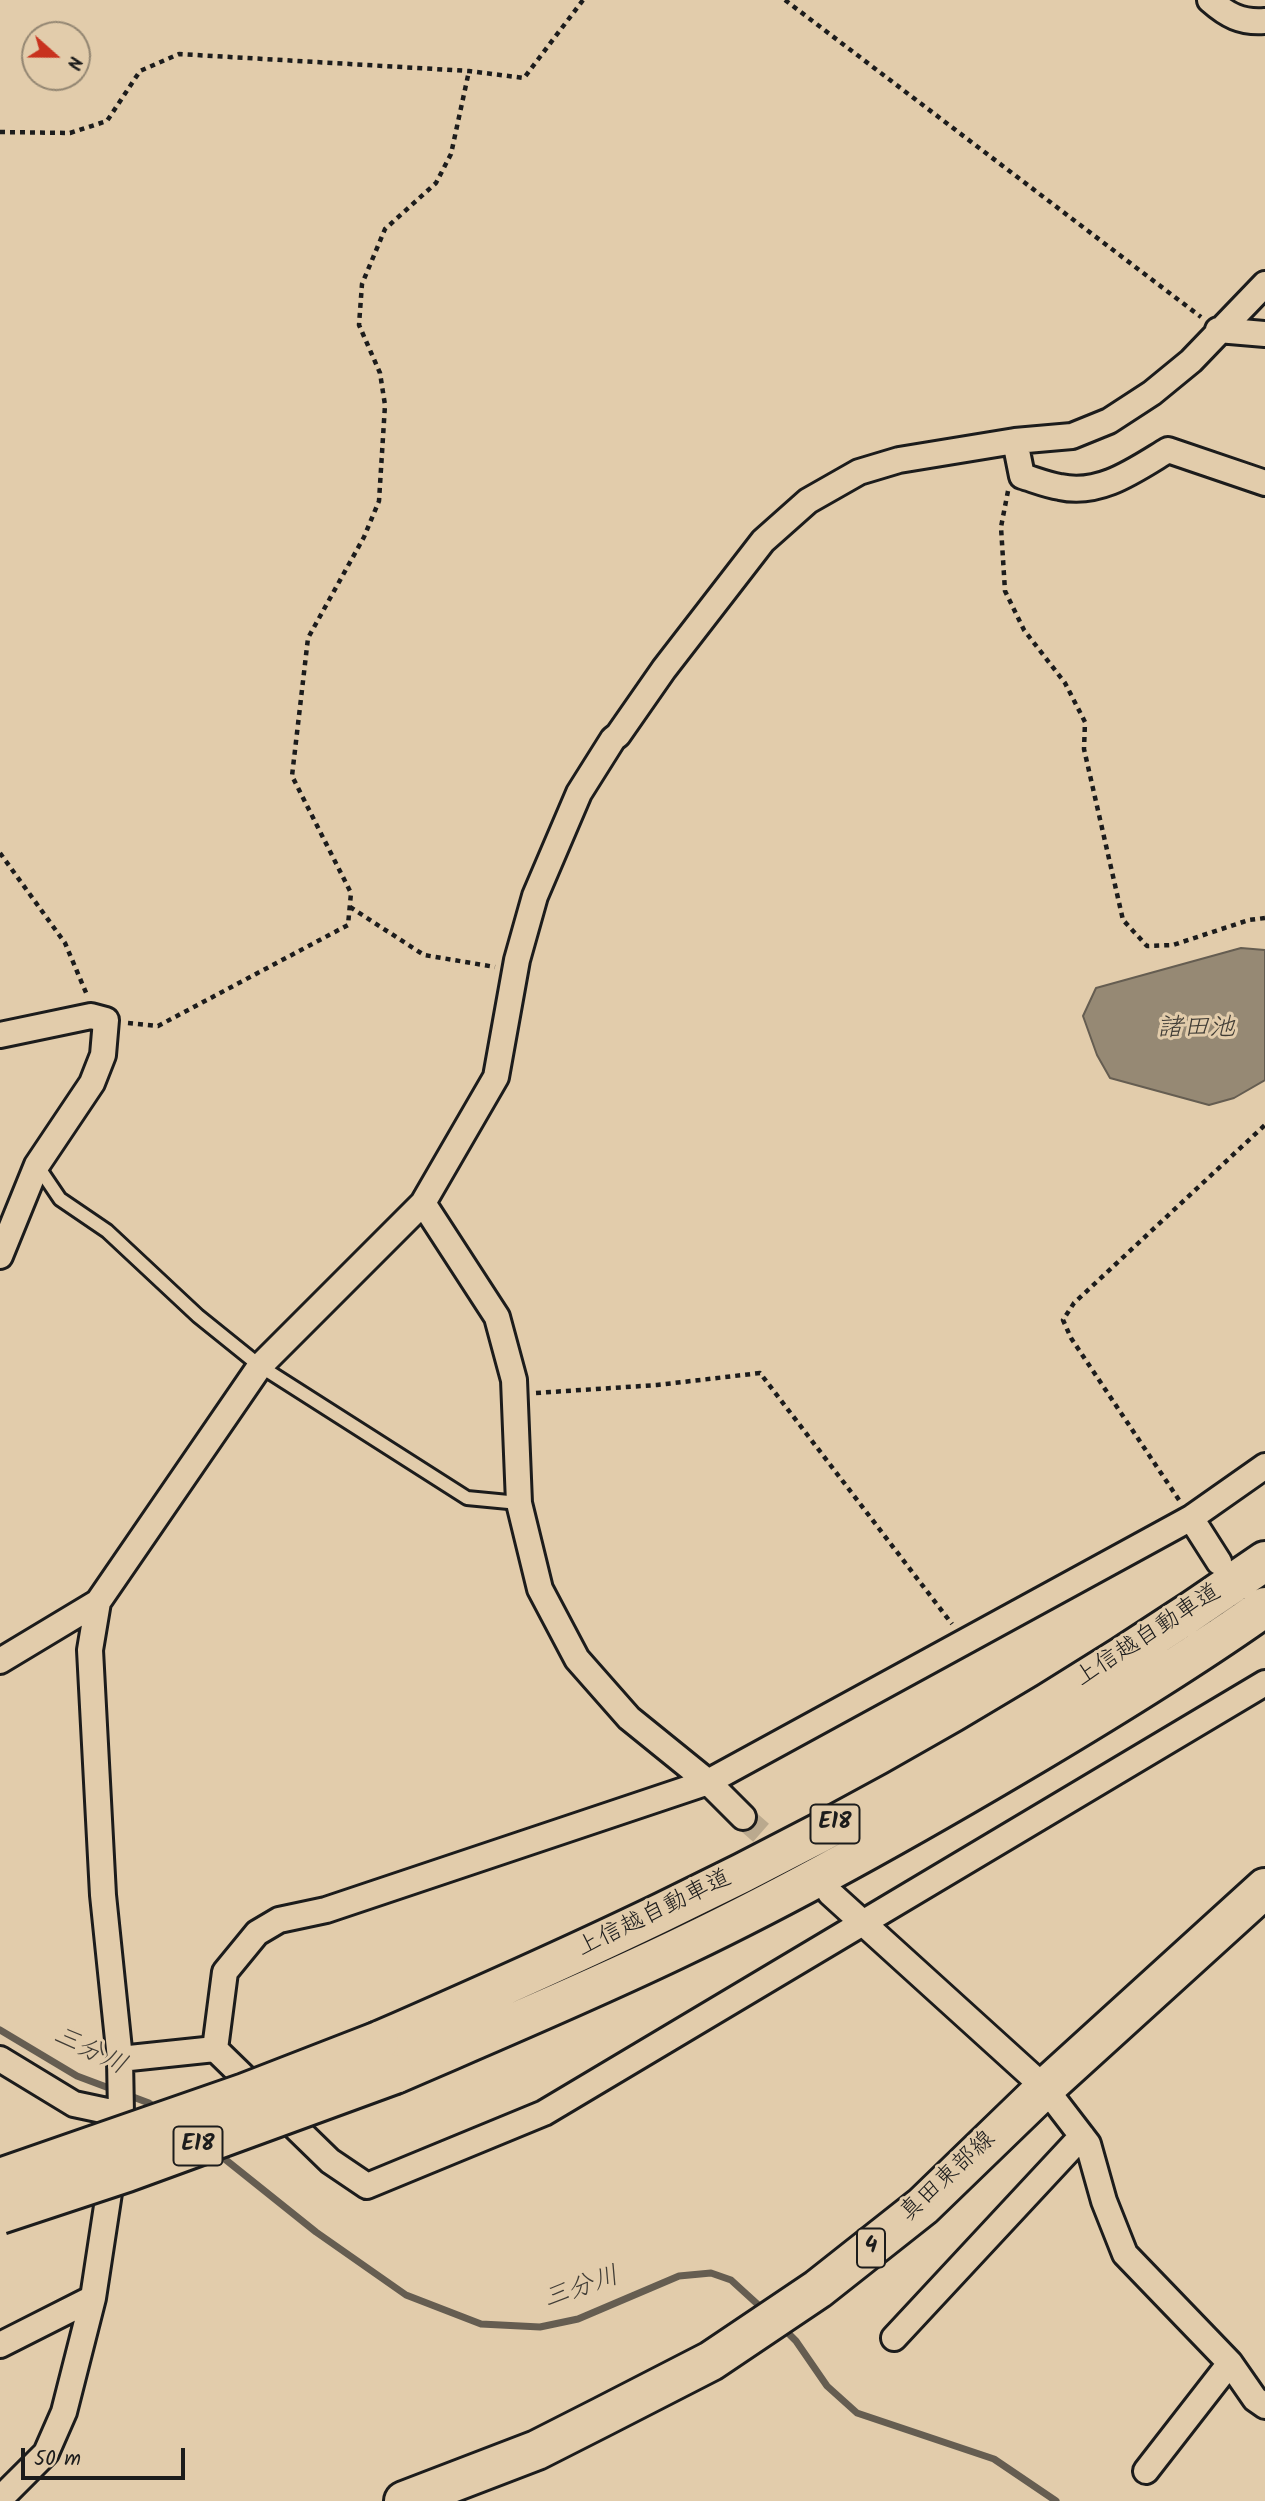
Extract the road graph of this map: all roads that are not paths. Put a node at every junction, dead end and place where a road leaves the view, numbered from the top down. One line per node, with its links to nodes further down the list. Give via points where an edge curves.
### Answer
1 (1210, 0): 2 (street, via 1227,15)
2 (1265, 21)
3 (1265, 284): 4 (street)
4 (1218, 330): 5 (street); 6 (street, via 1191,361 1109,421 1072,436)
5 (1265, 334)
6 (1015, 441): 7 (street, via 1022,476 1061,488 1087,489 1128,475 1168,450); 10 (street, via 899,460 859,472 808,501 763,541 648,691 579,793 535,896 515,971 496,1077)
7 (1265, 484)
8 (0, 1035): 9 (street, via 98,1018 103,1055 92,1083)
9 (37, 1165): 11 (street); 12 (lane, via 61,1199 107,1231 198,1316)
10 (423, 1203): 12 (street); 14 (street, via 497,1317 514,1380)
11 (0, 1256)
12 (260, 1366): 14 (lane, via 467,1498); 18 (street)
13 (1265, 1466): 15 (street)
14 (519, 1503): 22 (street, via 540,1589 578,1659 629,1718)
15 (1191, 1518): 17 (street); 22 (street)
16 (1265, 1561): 28 (main road, 上信越自動車道 / E18, via 1099,1671 954,1757 806,1840 520,1979)
17 (1219, 1562)
18 (98, 1602): 20 (street); 30 (street, via 90,1650 103,1895)
19 (1265, 1607): 28 (main road, 上信越自動車道 / E18, via 1118,1704 827,1873 533,2015)
20 (0, 1661)
21 (1265, 1683): 26 (street)
22 (708, 1782): 23 (street); 27 (street, via 326,1910 279,1920 257,1933 225,1972)
23 (743, 1817)
24 (1265, 1888): 31 (main road, 真田東部線 / 4)
25 (830, 1893): 26 (street)
26 (863, 1924): 27 (street, via 544,2113 367,2186 330,2161); 31 (street)
27 (215, 2049): 30 (street)
28 (387, 2057): 34 (main road, 上信越自動車道 / E18, bridge, via 219,2102); 35 (main road, 上信越自動車道 / E18, bridge)
29 (0, 2059): 32 (street, via 74,2104)
30 (120, 2059): 32 (street)
31 (1045, 2088): 33 (street); 45 (main road, 真田東部線 / 4, via 923,2206 818,2289 711,2361 537,2450)
32 (121, 2114): 38 (street)
33 (1082, 2136): 39 (street); 41 (street, via 1125,2253)
34 (0, 2178)
35 (56, 2197): 36 (main road, 上信越自動車道 / E18, bridge); 37 (main road, bridge)
36 (0, 2214)
37 (0, 2221)
38 (93, 2298): 40 (street); 44 (street, via 64,2412 46,2453)
39 (894, 2337)
40 (0, 2345)
41 (1230, 2362): 42 (street); 43 (street)
42 (1265, 2406)
43 (1146, 2471)
44 (0, 2499)
45 (404, 2501)

